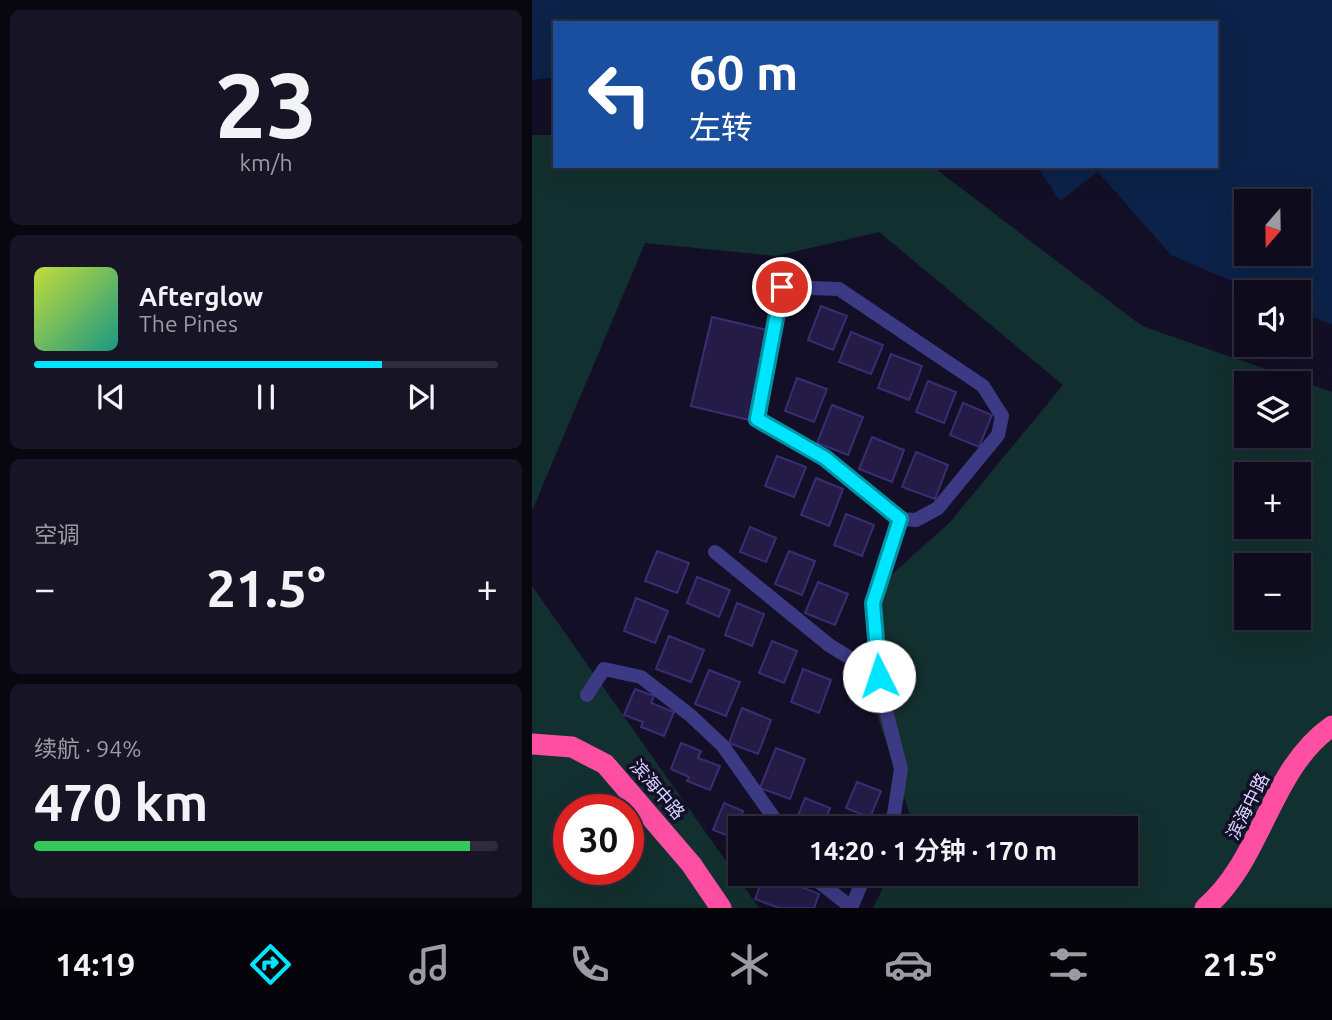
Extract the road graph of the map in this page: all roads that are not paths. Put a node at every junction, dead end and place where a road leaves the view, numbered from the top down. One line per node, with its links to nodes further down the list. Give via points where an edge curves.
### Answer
1 (900, 519): 1 (street, via 916,520 938,508 999,435 1002,415 982,386 839,289 782,287 757,419 825,458); 3 (street, via 873,603)
2 (715, 552): 3 (street, via 829,645)
3 (879, 676): 8 (street, via 901,769)
4 (587, 695): 7 (street, via 604,669 641,677 723,746)
5 (1332, 726): 13 (highway, 滨海中路, via 1304,751 1237,873)
6 (532, 744): 12 (highway, 滨海中路, via 572,747 605,764 691,864)
7 (773, 816)
8 (893, 816)
9 (824, 886): 11 (street)
10 (860, 886): 11 (street)
11 (851, 907)
12 (721, 908)
13 (1205, 908)

